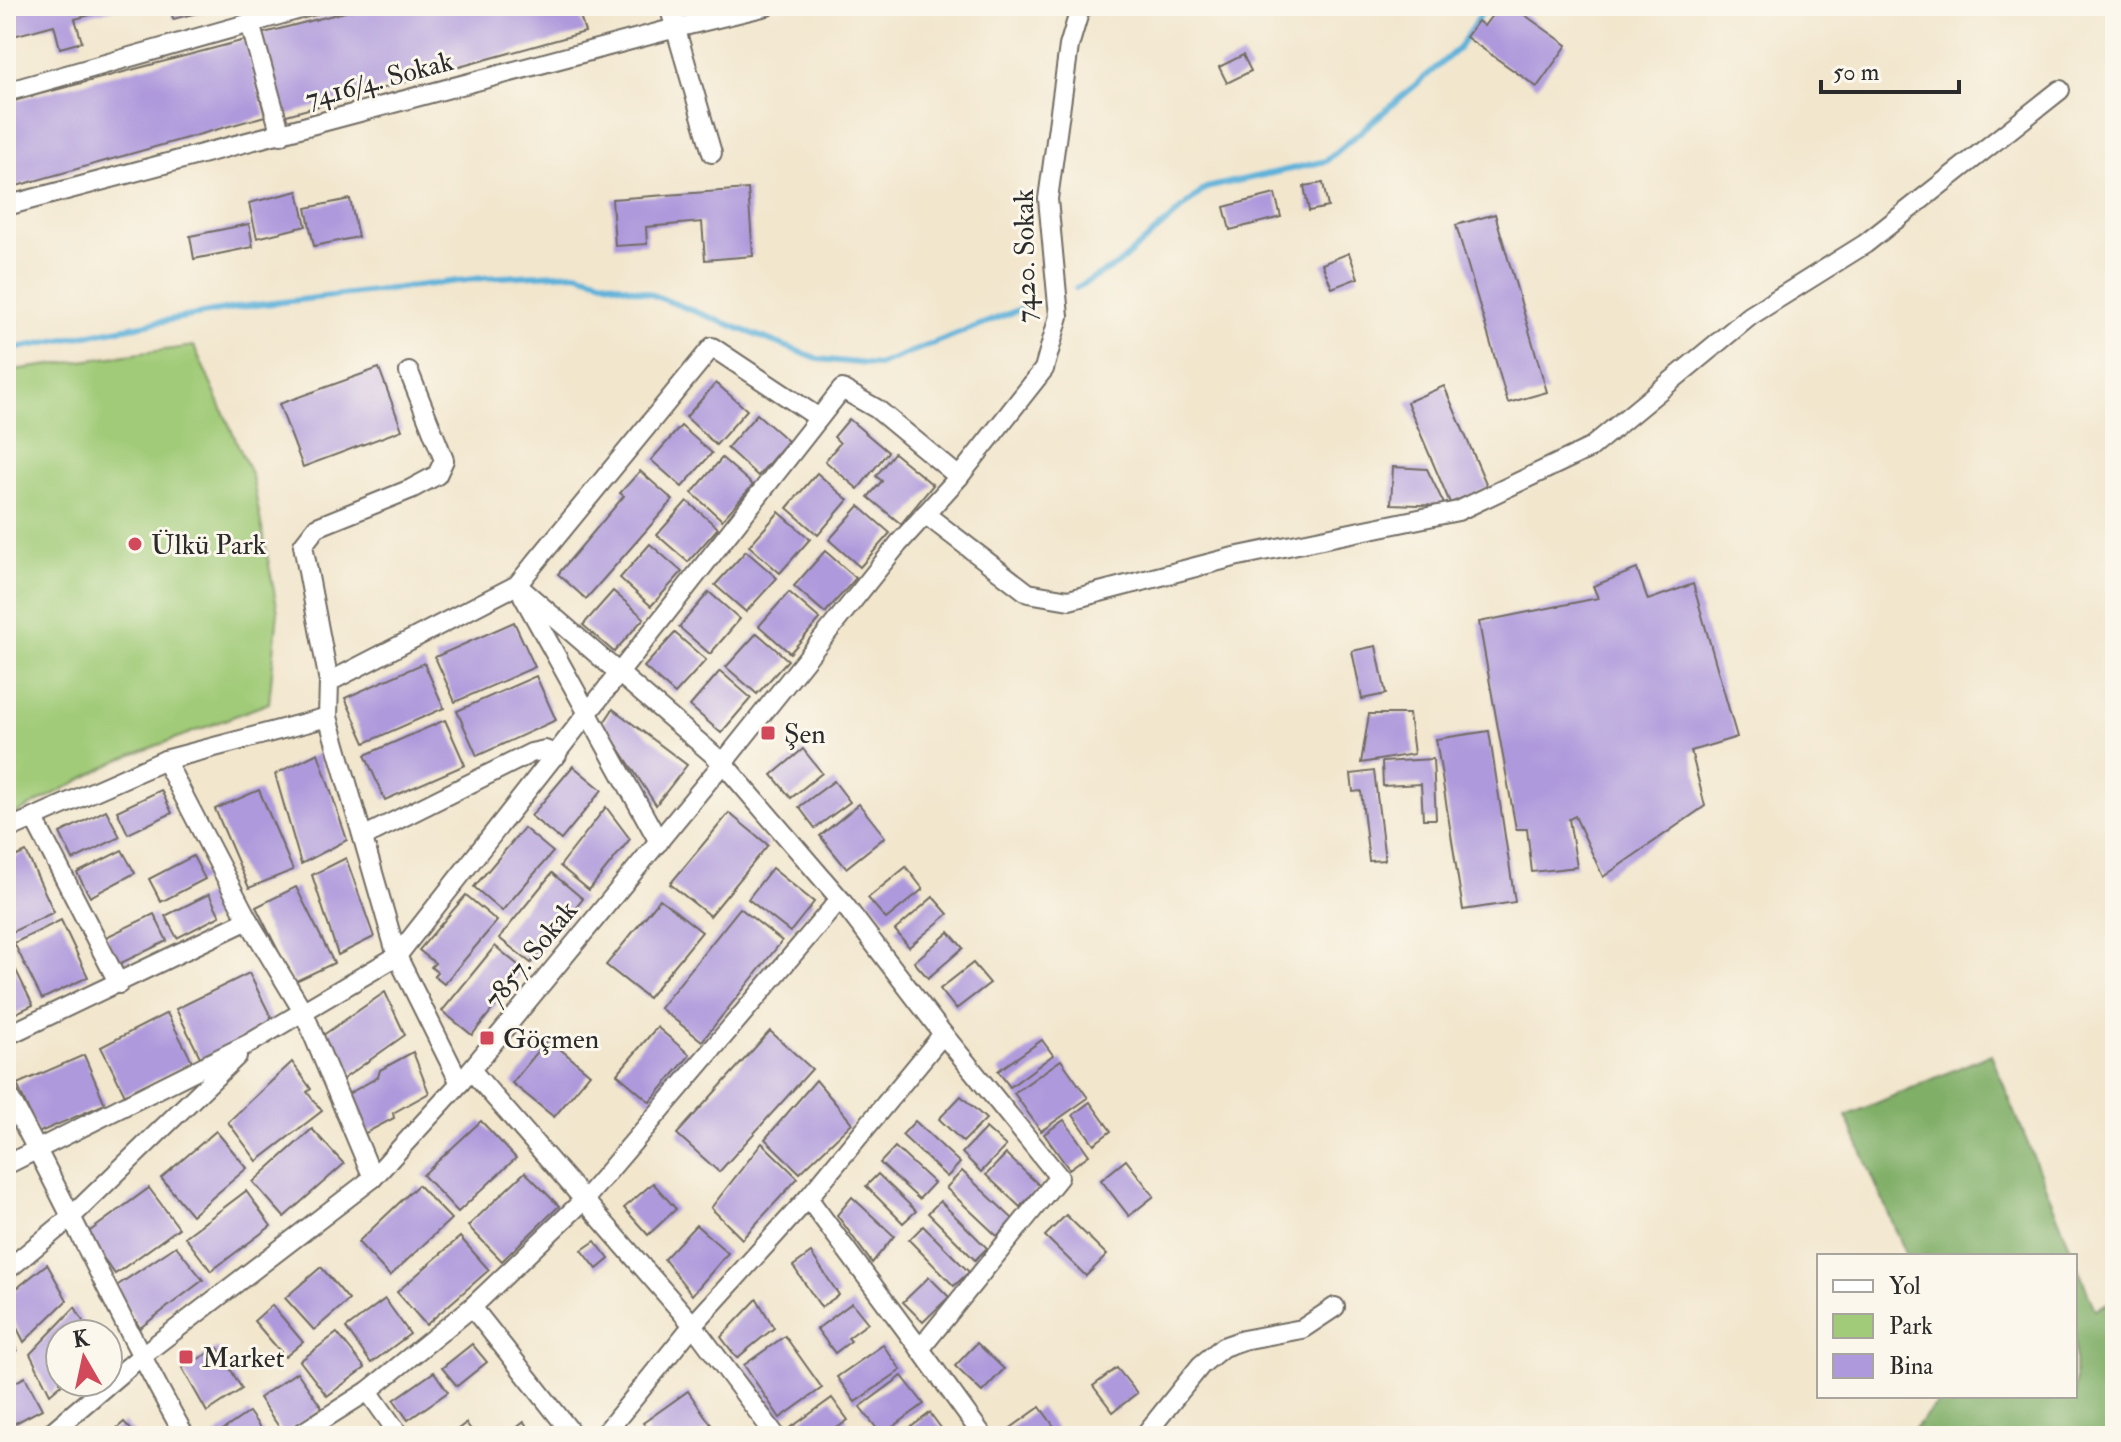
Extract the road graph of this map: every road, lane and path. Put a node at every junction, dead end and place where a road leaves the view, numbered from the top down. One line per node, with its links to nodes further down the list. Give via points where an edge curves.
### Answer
1 (669, 6): 6 (street)
2 (767, 6): 6 (street, 7416/4. Sokak)
3 (1081, 6): 14 (street, 7420. Sokak, via 1069,46 1048,199 1059,316 1044,369)
4 (303, 7): 5 (street)
5 (250, 23): 8 (street); 9 (street)
6 (676, 28): 9 (street, 7416/4. Sokak); 10 (street)
7 (2060, 90): 15 (street, via 1865,244 1750,316 1590,448 1458,511 1234,557 1069,600 1028,593)
8 (6, 92)
9 (281, 135): 11 (street, 7416/4. Sokak)
10 (712, 153)
11 (6, 206)
12 (409, 372): 18 (street, via 444,460 437,475 317,527 303,545)
13 (819, 418): 14 (street, via 842,389 877,409); 16 (street, via 712,347); 17 (street)
14 (959, 477): 15 (street, 7857. Sokak)
15 (925, 514): 23 (street, 7857. Sokak)
16 (517, 585): 17 (street); 18 (street); 19 (street)
17 (619, 671): 19 (street); 23 (street)
18 (329, 682): 20 (street)
19 (588, 714): 21 (street); 27 (street)
20 (328, 717): 22 (street); 26 (street)
21 (557, 755): 26 (street, via 545,750 531,753); 30 (street)
22 (165, 760): 24 (street); 29 (street)
23 (723, 763): 27 (street, 7857. Sokak); 28 (street)
24 (33, 817): 25 (street); 31 (street)
25 (6, 830)
26 (363, 837): 30 (street)
27 (659, 842): 36 (street, 7857. Sokak)
28 (840, 899): 33 (street); 42 (street)
29 (248, 920): 31 (street); 32 (street)
30 (397, 956): 32 (street); 36 (street)
31 (119, 984): 34 (street)
32 (304, 1013): 35 (street); 40 (street)
33 (943, 1034): 41 (street); 48 (street, via 1059,1177)
34 (6, 1036)
35 (250, 1043): 38 (street); 43 (street)
36 (465, 1077): 40 (street, 7857. Sokak); 42 (street)
37 (6, 1091): 38 (street)
38 (39, 1150): 39 (street); 43 (street)
39 (6, 1165)
40 (373, 1178): 49 (street, 7857. Sokak)
41 (808, 1198): 47 (street); 48 (street)
42 (585, 1199): 45 (street); 47 (street)
43 (70, 1218): 44 (street); 49 (street)
44 (6, 1271)
45 (472, 1307): 50 (street); 55 (street)
46 (1335, 1307): 59 (street, via 1302,1329 1223,1347 1201,1365)
47 (693, 1325): 56 (street); 57 (street)
48 (920, 1349): 58 (street)
49 (140, 1357): 51 (street, 7857. Sokak); 52 (street)
50 (368, 1391): 53 (street); 54 (street)
51 (47, 1436)
52 (185, 1436)
53 (297, 1436)
54 (400, 1436)
55 (574, 1436)
56 (603, 1436)
57 (776, 1436)
58 (983, 1436)
59 (1144, 1436)

